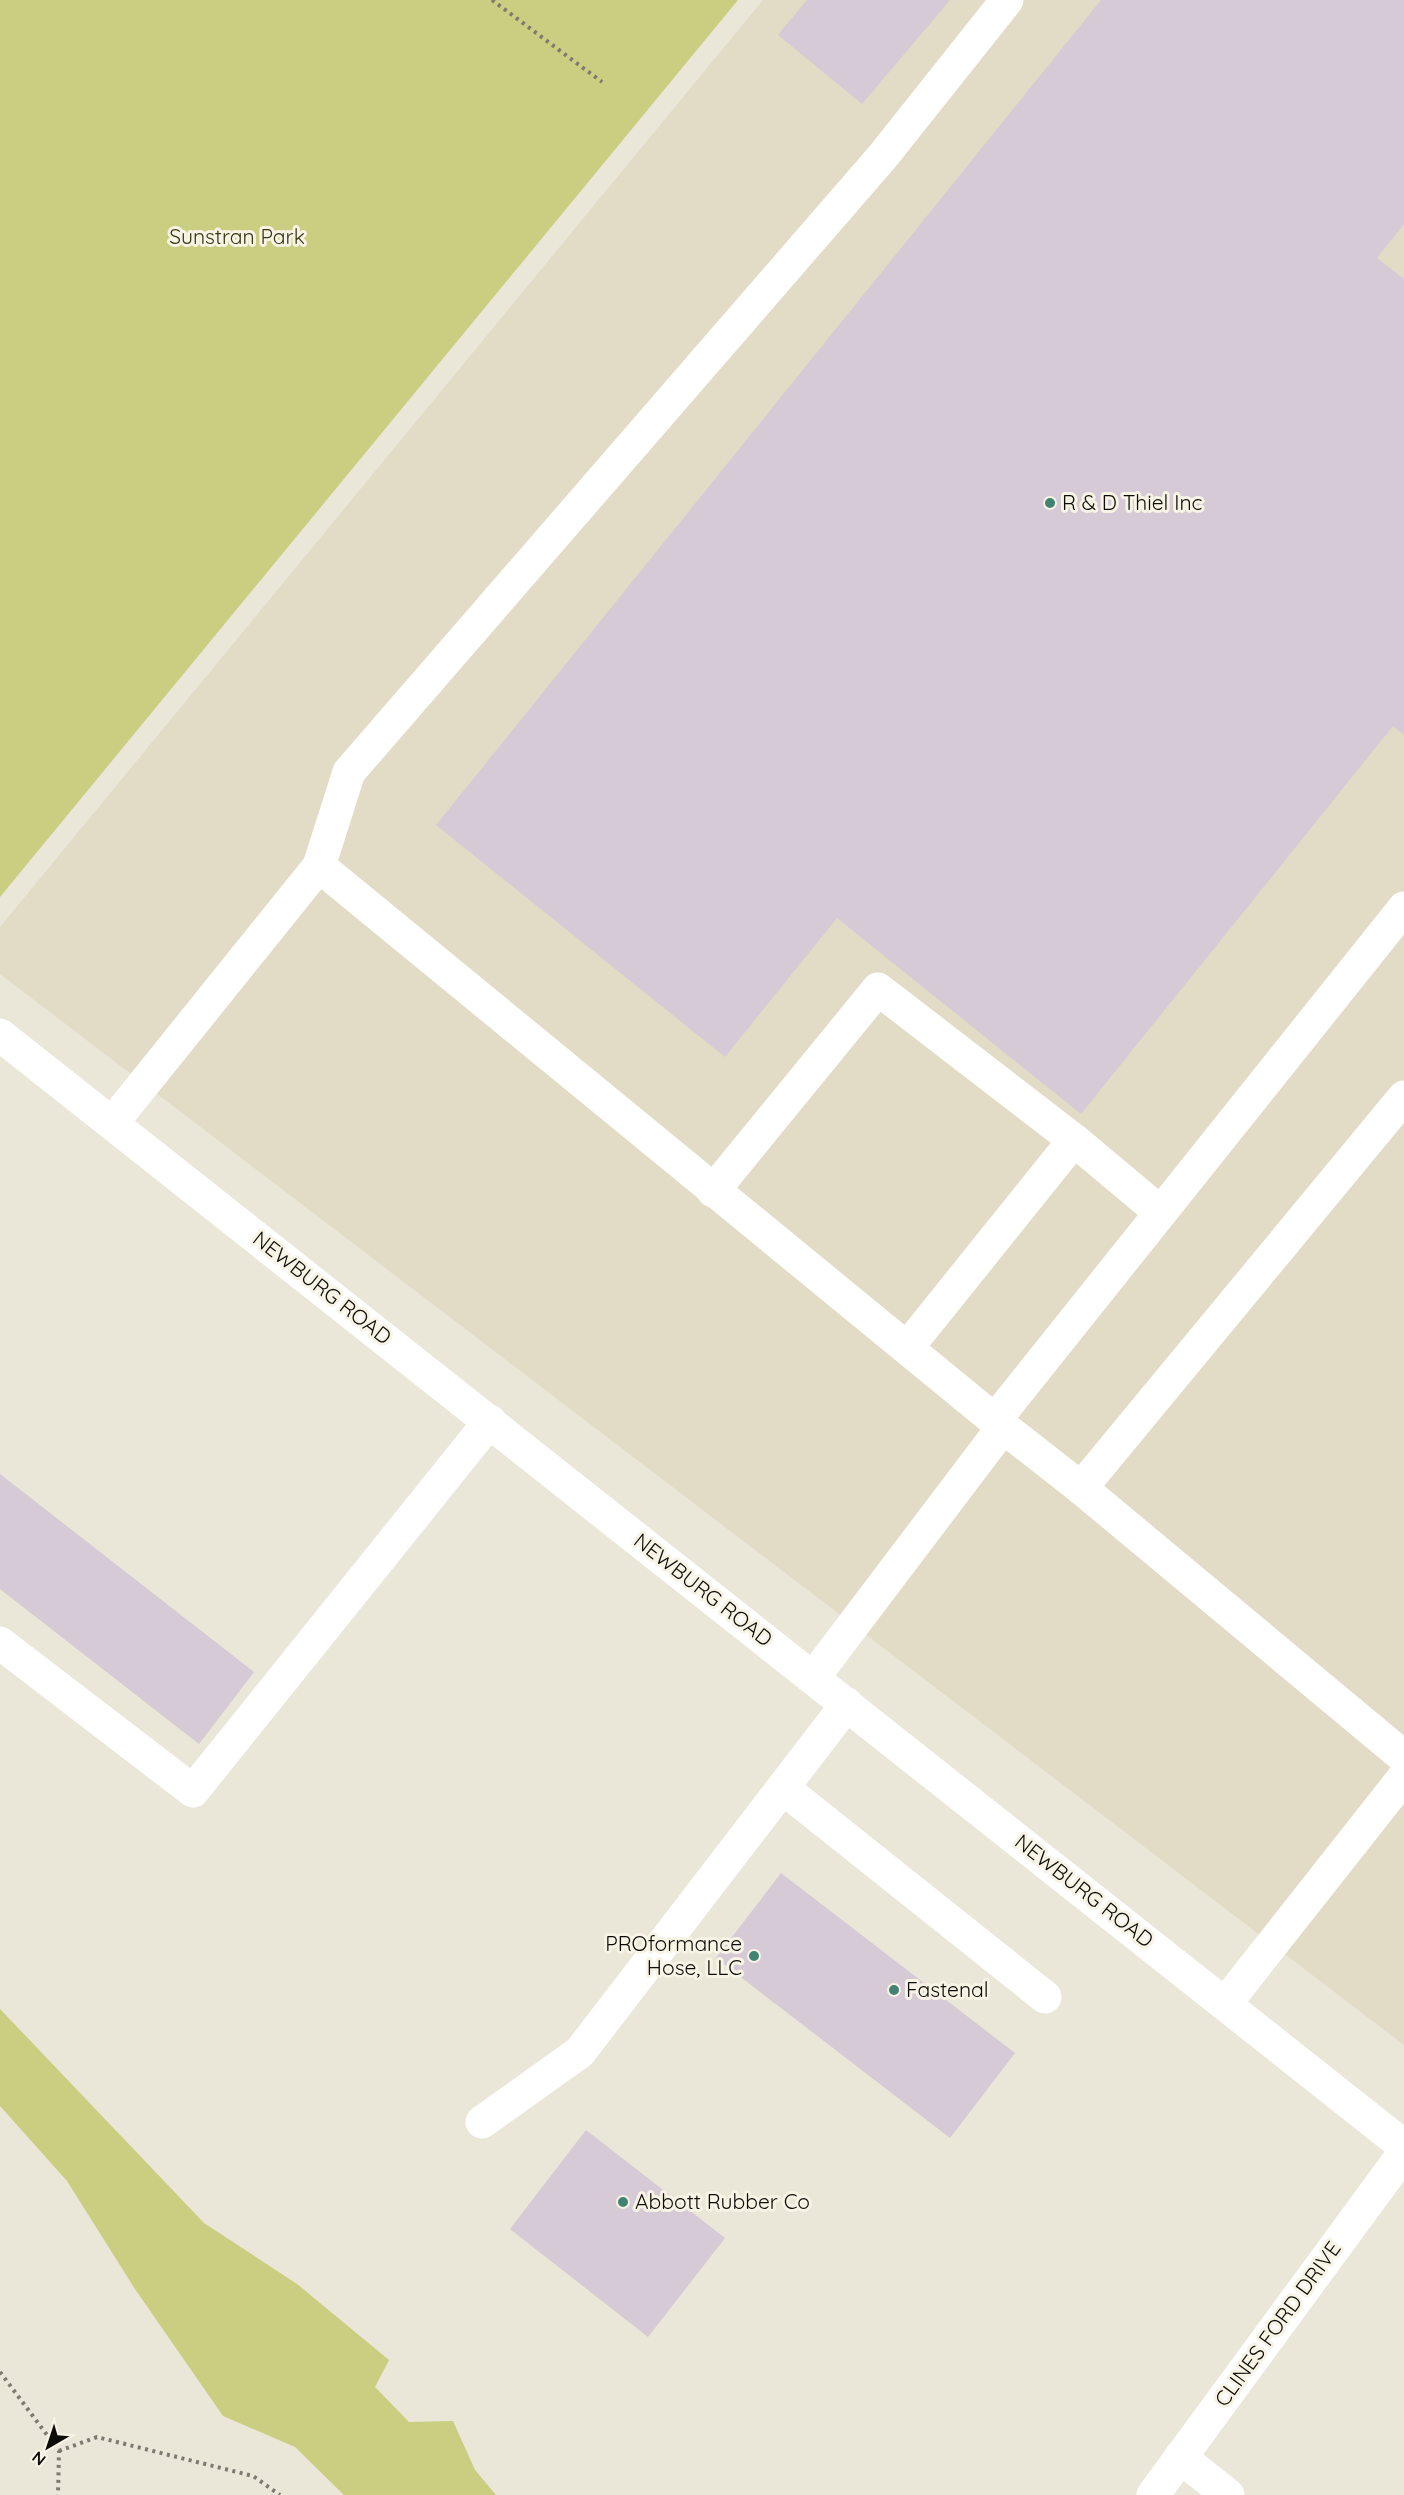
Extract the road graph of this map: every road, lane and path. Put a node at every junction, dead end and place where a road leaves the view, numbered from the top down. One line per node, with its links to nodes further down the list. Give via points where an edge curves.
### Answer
1 (492, 0): 3 (path)
2 (1007, 0): 4 (main road, via 883,156 349,772)
3 (602, 82)
4 (319, 866): 8 (main road); 10 (main road)
5 (1404, 908): 11 (main road)
6 (0, 1035): 8 (main road, NEWBURG ROAD)
7 (1404, 1097): 15 (main road)
8 (113, 1122): 13 (main road, NEWBURG ROAD)
9 (1074, 1140): 10 (main road, via 878,989); 11 (main road); 12 (main road)
10 (713, 1191): 12 (main road)
11 (1160, 1212): 14 (main road)
12 (907, 1348): 14 (main road)
13 (490, 1421): 16 (main road, via 193,1791); 17 (main road, NEWBURG ROAD)
14 (999, 1424): 15 (main road); 17 (main road)
15 (1081, 1488): 19 (main road)
16 (0, 1643)
17 (813, 1678): 18 (main road, NEWBURG ROAD)
18 (848, 1704): 21 (main road); 23 (main road, NEWBURG ROAD)
19 (1404, 1756)
20 (1404, 1777): 23 (main road)
21 (783, 1788): 22 (main road); 24 (main road, via 580,2052)
22 (1045, 1997)
23 (1225, 2004): 25 (main road, NEWBURG ROAD)
24 (482, 2122)
25 (1404, 2146)
26 (1404, 2153): 29 (main road, CLINES FORD DRIVE)
27 (0, 2372): 28 (path)
28 (59, 2451): 30 (path); 31 (path, via 97,2437 253,2476)
29 (1180, 2457): 32 (main road, CLINES FORD DRIVE); 33 (main road)
30 (58, 2495)
31 (280, 2495)
32 (1153, 2495)
33 (1228, 2495)

